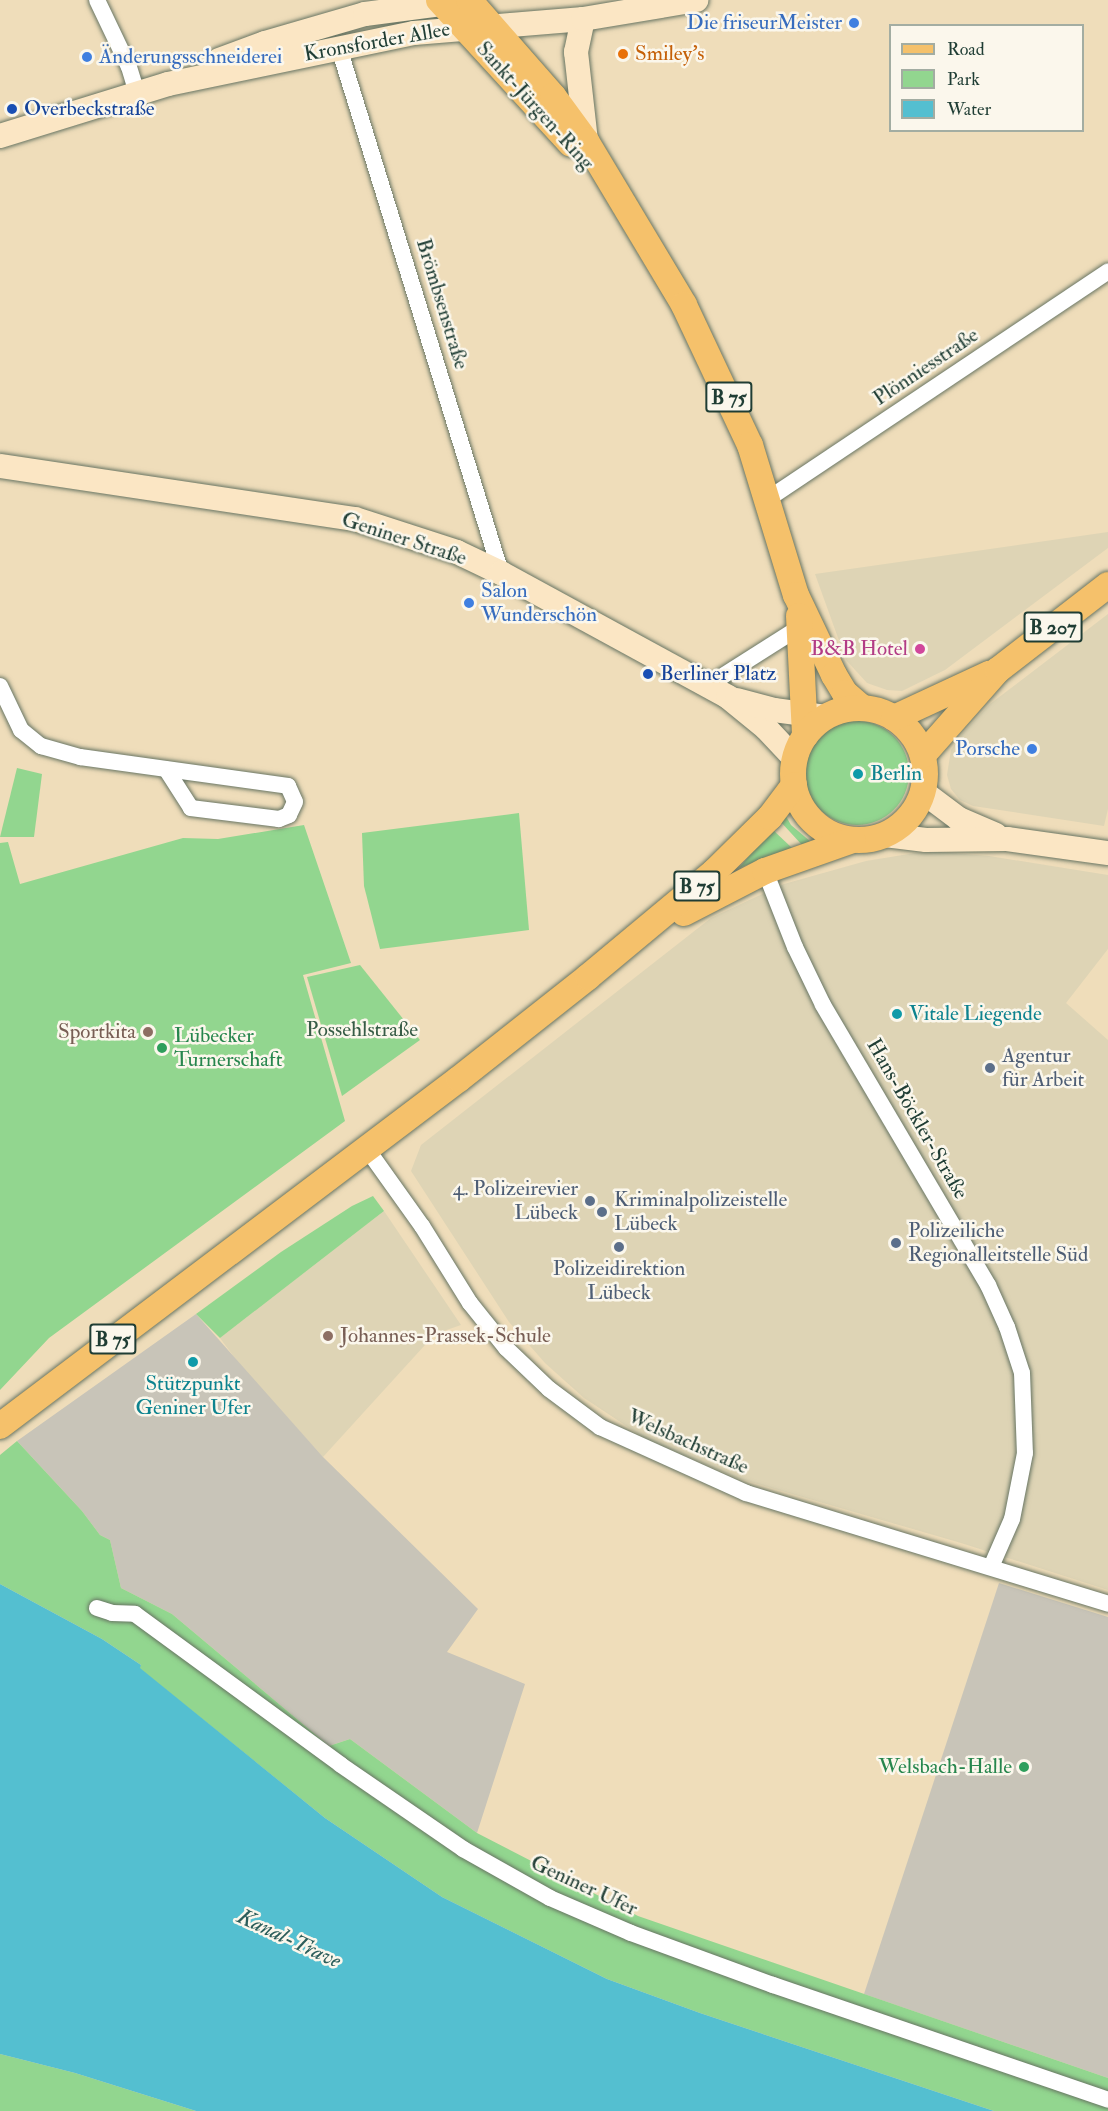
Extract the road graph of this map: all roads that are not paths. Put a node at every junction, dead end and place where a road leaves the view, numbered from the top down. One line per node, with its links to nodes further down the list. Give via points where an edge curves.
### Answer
1 (96, 0): 12 (street, via 129,66)
2 (470, 0): 3 (main road, Kronsforder Allee); 5 (main road, Kronsforder Allee); 8 (main road, Sankt-Jürgen-Ring / B 75)
3 (478, 0)
4 (696, 0): 7 (main road, Kronsforder Allee)
5 (441, 2): 6 (main road, Kronsforder Allee); 9 (main road, Sankt-Jürgen-Ring / B 75)
6 (368, 7): 11 (main road, Kronsforder Allee, via 264,43)
7 (584, 19): 8 (main road, Kronsforder Allee); 14 (main road, via 576,52)
8 (492, 26): 9 (main road, Kronsforder Allee); 14 (main road, Sankt-Jürgen-Ring / B 75)
9 (465, 28): 10 (main road, Kronsforder Allee, via 414,33); 15 (main road, Sankt-Jürgen-Ring / B 75)
10 (339, 48): 11 (main road, Kronsforder Allee); 19 (street, Brömbsenstraße)
11 (168, 84): 12 (main road, Kronsforder Allee)
12 (137, 93): 13 (main road, Kronsforder Allee)
13 (0, 136)
14 (586, 141): 15 (main road, Sankt-Jürgen-Ring / B 75)
15 (630, 213): 18 (main road, Sankt-Jürgen-Ring / B 75, via 706,347 746,436)
16 (1108, 271): 18 (street, Plönniesstraße)
17 (0, 466): 19 (main road, Geniner Straße, via 355,519 457,552)
18 (768, 499): 21 (main road, Sankt-Jürgen-Ring / B 75)
19 (501, 573): 25 (main road, Geniner Straße)
20 (1108, 585): 23 (main road, B 207)
21 (796, 595): 22 (main road, Sankt-Jürgen-Ring / B 75); 26 (main road, Sankt-Jürgen-Ring / B 75, via 834,675 845,693)
22 (800, 627): 25 (street); 28 (main road, Sankt-Jürgen-Ring / B 75)
23 (998, 670): 27 (main road, B 207); 29 (main road, B 207)
24 (0, 686): 30 (street, via 21,730 41,746 80,757)
25 (717, 692): 28 (main road, Geniner Straße, via 759,707); 28 (main road, Geniner Straße, via 755,718)
26 (862, 708): 27 (main road); 28 (main road, via 849,709)
27 (894, 718): 29 (main road, via 916,740)
28 (808, 732): 31 (main road)
29 (922, 755): 32 (main road)
30 (166, 769): 30 (street, via 288,786 295,802 289,815 279,819 191,807)
31 (794, 785): 35 (main road, via 798,799 814,822 826,831); 38 (main road, B 75, via 770,817 714,872)
32 (923, 792): 33 (main road, via 908,817); 34 (main road, via 959,819)
33 (885, 835): 34 (main road, via 926,840); 35 (main road)
34 (1007, 839): 36 (main road)
35 (853, 840): 37 (main road, B 75)
36 (1108, 853)
37 (765, 871): 38 (main road, B 75, via 702,902); 41 (street, Hans-Böckler-Straße, via 823,1005 988,1285 1022,1373 1025,1454 1012,1519)
38 (588, 977): 39 (main road, B 75)
39 (367, 1149): 40 (main road, B 75); 41 (street, Welsbachstraße, via 470,1303 506,1348 549,1389 600,1427 746,1492)
40 (0, 1426)
41 (992, 1567): 42 (street, Welsbachstraße)
42 (1108, 1604)
43 (97, 1608): 44 (street, Geniner Ufer, via 135,1614 341,1766 463,1849 550,1898 631,1933 773,1985)
44 (1108, 2100)

